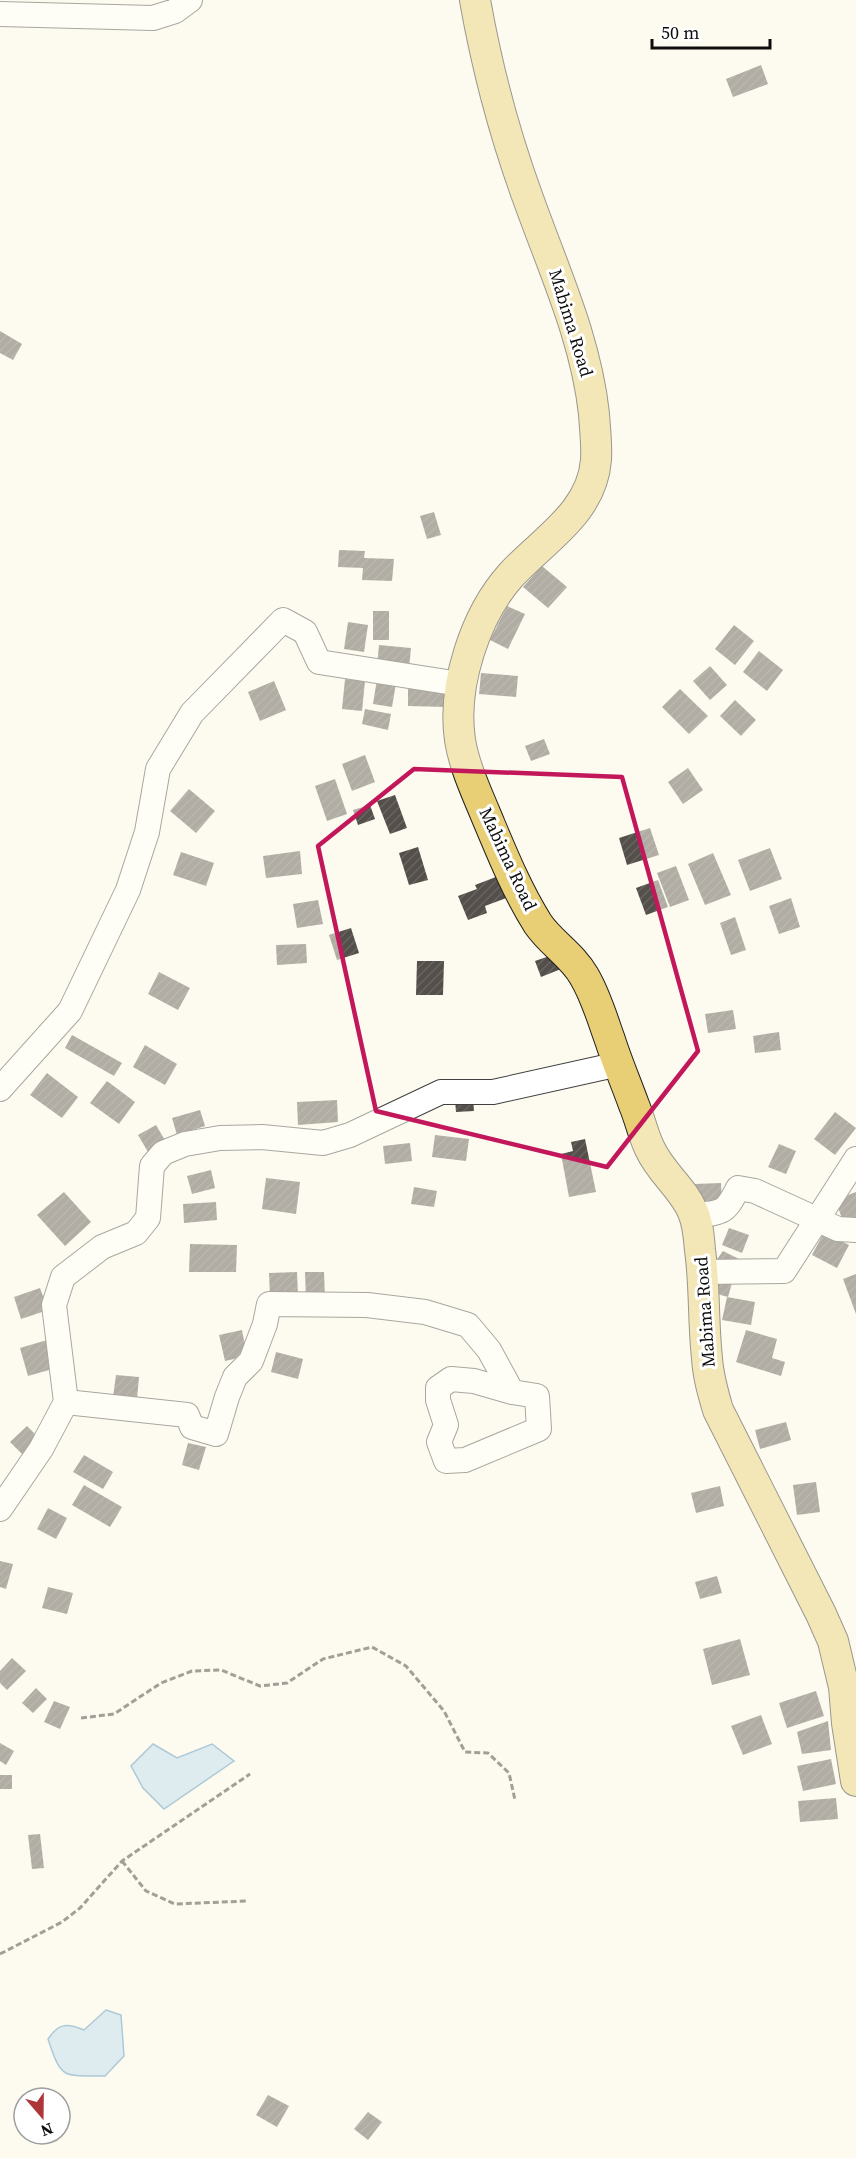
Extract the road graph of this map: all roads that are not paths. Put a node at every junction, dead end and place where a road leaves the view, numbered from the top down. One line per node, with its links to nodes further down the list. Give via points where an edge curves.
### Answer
1 (189, 0): 3 (street, via 175,11 153,18)
2 (475, 0): 4 (main road, Mabima Road, via 508,138 586,364 596,464 583,502 498,591 477,632)
3 (0, 14)
4 (460, 684): 5 (main road, Mabima Road, via 460,743 486,816 517,888 541,928 581,970); 6 (street, via 319,662 305,632 284,620 192,713 158,769 147,832 128,890 70,1011)
5 (619, 1064): 8 (main road, Mabima Road, via 650,1148); 13 (street, via 493,1092 441,1092 351,1135 323,1143 262,1137 220,1138 185,1144 164,1153 152,1166 148,1218 136,1233 102,1247 63,1277 54,1305)
6 (0, 1089)
7 (856, 1159): 9 (street)
8 (694, 1215): 9 (street, via 719,1214 738,1188 755,1191); 11 (main road, Mabima Road)
9 (816, 1219): 10 (street, via 837,1229); 11 (street, via 784,1271)
10 (856, 1230)
11 (703, 1272): 15 (main road, Mabima Road, via 706,1357 718,1410 821,1614)
12 (512, 1392): 12 (street, via 451,1379 438,1388 446,1425 440,1442 446,1461 465,1460 539,1429 537,1396); 13 (street, via 489,1350 468,1325 425,1312 367,1305 269,1304 251,1361 235,1377 216,1434 192,1427 187,1415)
13 (66, 1402): 14 (street, via 41,1449)
14 (0, 1509)
15 (850, 1685): 16 (main road, Mabima Road, via 847,1723)
16 (856, 1781)

